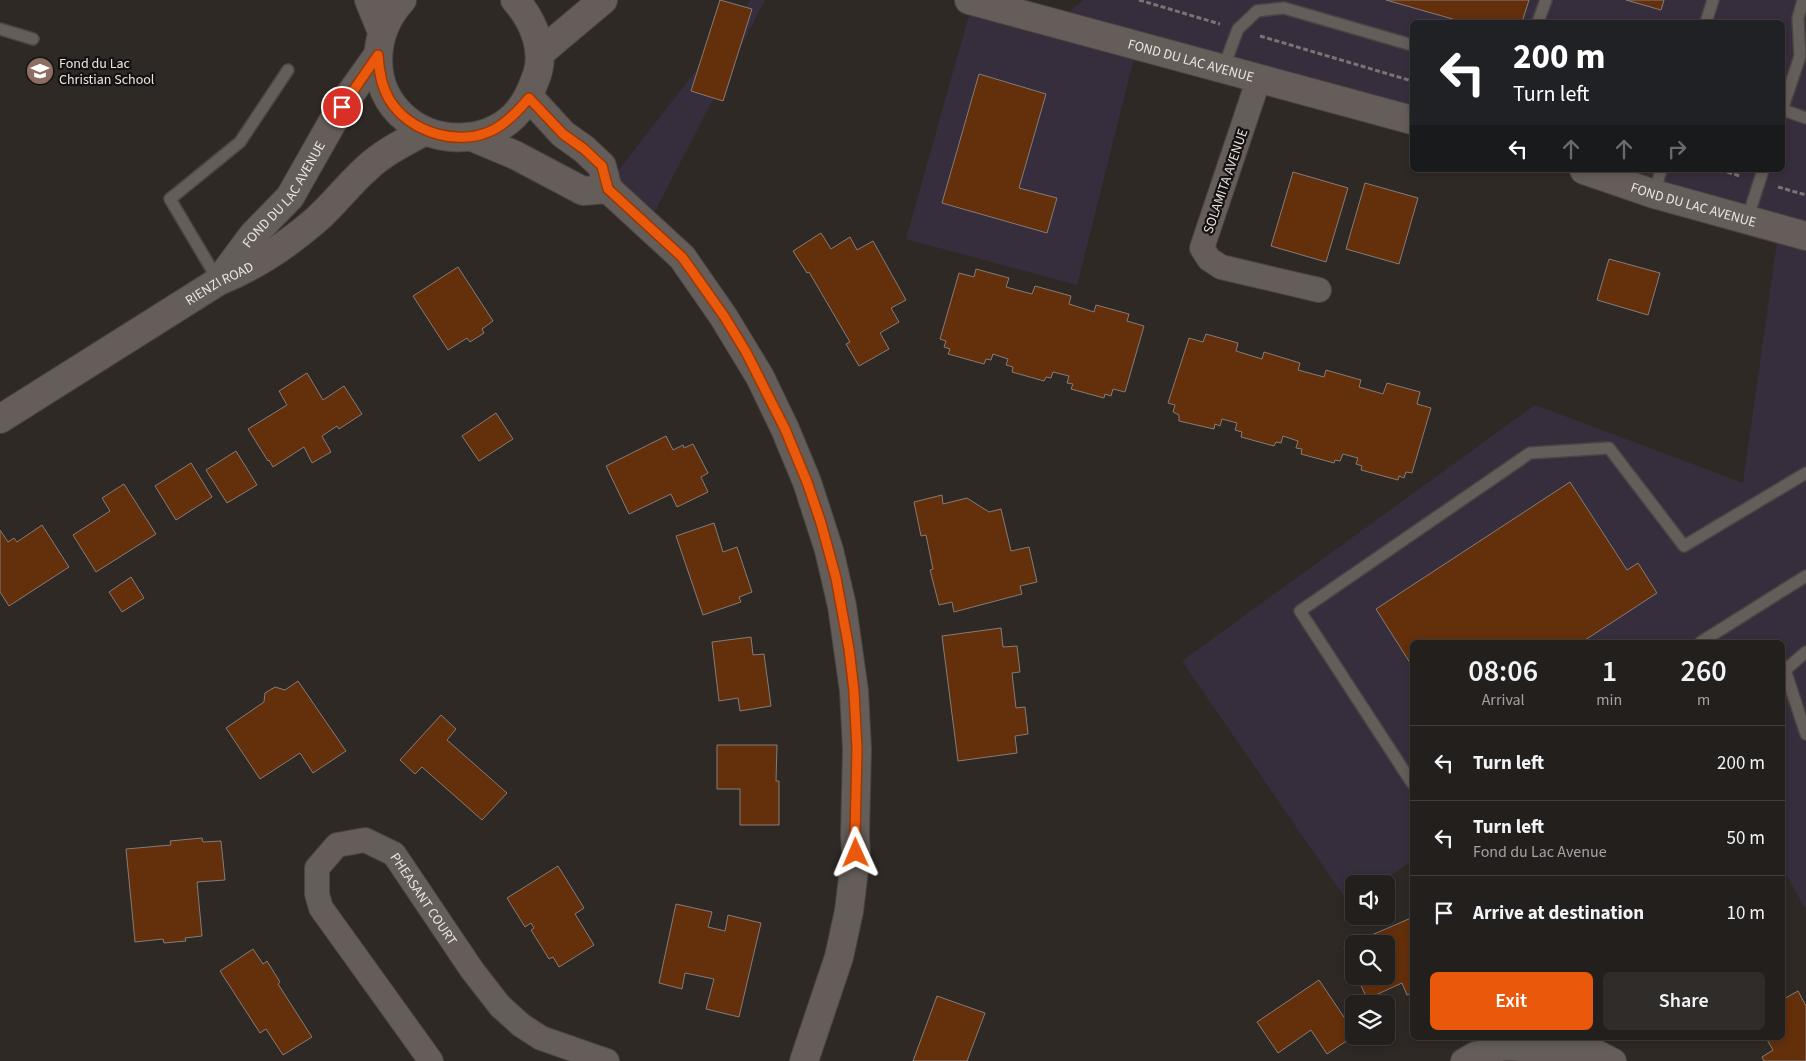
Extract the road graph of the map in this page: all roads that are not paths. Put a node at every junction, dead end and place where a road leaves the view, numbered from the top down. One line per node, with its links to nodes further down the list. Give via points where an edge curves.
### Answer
1 (369, 0): 13 (main road)
2 (402, 0): 13 (main road, FOND DU LAC AVENUE, via 392,11)
3 (515, 0): 15 (main road, via 526,11)
4 (603, 0): 15 (main road)
5 (969, 0): 16 (main road, FOND DU LAC AVENUE)
6 (1546, 0): 9 (lane)
7 (1713, 0): 10 (lane)
8 (1803, 0): 20 (lane, via 1798,18 1800,56)
9 (1539, 20)
10 (1707, 20)
11 (0, 29): 12 (lane)
12 (32, 39)
13 (380, 43): 24 (main road, via 380,78 390,100 405,118); 32 (main road, FOND DU LAC AVENUE, via 290,197 253,235)
14 (1410, 44): 16 (lane, via 1284,8 1257,12 1238,29)
15 (540, 53): 19 (main road, via 538,76)
16 (1223, 69): 18 (main road, FOND DU LAC AVENUE)
17 (288, 70): 32 (lane, via 240,142 170,200)
18 (1259, 78): 23 (main road, FOND DU LAC AVENUE); 33 (street, SOLAMITA AVENUE, via 1202,248 1209,259 1221,267)
19 (529, 98): 25 (main road, via 514,116 494,130); 29 (main road, via 563,134 602,166)
20 (1785, 104)
21 (1785, 111): 22 (lane)
22 (1806, 118)
23 (1410, 119)
24 (425, 131): 25 (main road, via 448,137); 32 (main road, RIENZI ROAD, via 366,168 316,220 281,248 245,271)
25 (472, 137): 29 (main road, via 515,155 583,191)
26 (1596, 172): 28 (main road, FOND DU LAC AVENUE)
27 (1762, 172): 30 (lane)
28 (1658, 182): 30 (main road, FOND DU LAC AVENUE)
29 (608, 189): 44 (main road, via 682,257 746,352 798,460 821,523 836,578 854,691 856,853 841,947)
30 (1747, 220): 31 (main road, FOND DU LAC AVENUE)
31 (1806, 236)
32 (219, 281): 34 (main road, RIENZI ROAD)
33 (1319, 290)
34 (0, 419)
35 (1806, 473): 40 (lane, via 1684,546 1609,448 1530,453 1300,611)
36 (1806, 576): 37 (lane)
37 (1704, 640)
38 (1806, 652): 39 (lane, via 1785,670)
39 (1806, 734)
40 (1410, 780)
41 (1552, 1056): 45 (street, via 1506,1048 1476,1054); 46 (street, via 1593,1050)
42 (431, 1061): 43 (street, PHEASANT COURT, via 321,908 317,894 318,868 338,845 365,840 394,854 500,1006 541,1038)
43 (606, 1061)
44 (804, 1061)
45 (1463, 1061)
46 (1614, 1061)

